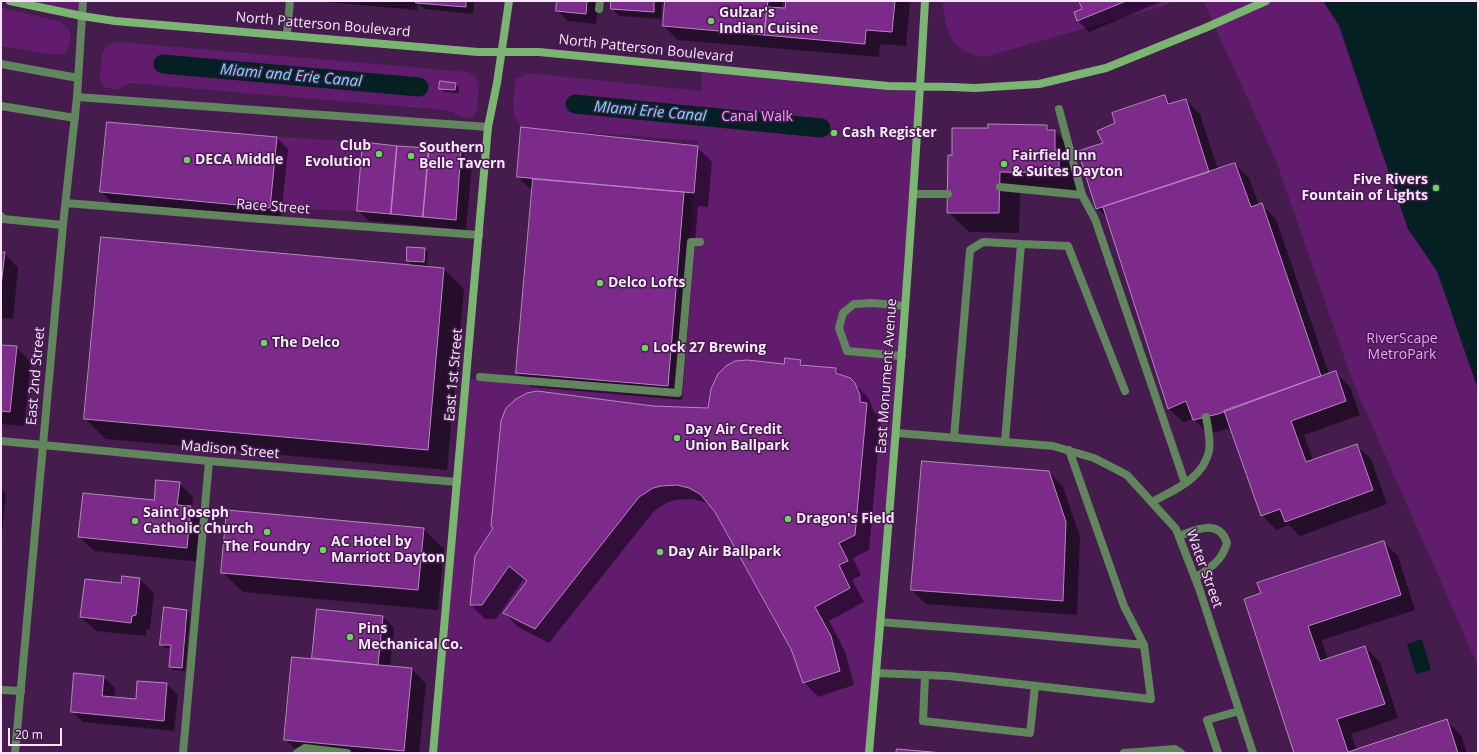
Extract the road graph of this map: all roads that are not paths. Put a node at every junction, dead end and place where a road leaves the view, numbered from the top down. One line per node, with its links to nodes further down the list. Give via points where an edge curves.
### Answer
1 (10, 1): 7 (main road, North Patterson Boulevard)
2 (83, 1): 7 (street, East 2nd Street)
3 (290, 1): 8 (street)
4 (509, 1): 9 (main road, East 1st Street)
5 (925, 1): 12 (main road, East Monument Avenue)
6 (1266, 1): 12 (main road, North Patterson Boulevard, via 1106,68 1045,83 975,88)
7 (82, 16): 8 (main road, North Patterson Boulevard); 11 (street, East 2nd Street)
8 (287, 34): 9 (main road, North Patterson Boulevard)
9 (500, 53): 12 (main road, North Patterson Boulevard, via 539,52 888,86); 17 (main road, East 1st Street)
10 (1, 64): 11 (street)
11 (78, 78): 13 (street, East 2nd Street)
12 (921, 86): 19 (main road, East Monument Avenue)
13 (77, 97): 16 (street, East 2nd Street); 17 (street)
14 (1, 106): 16 (street)
15 (1059, 110): 21 (street)
16 (75, 118): 22 (street, East 2nd Street)
17 (488, 127): 25 (main road, East 1st Street)
18 (1000, 187): 21 (street)
19 (913, 194): 20 (street); 28 (main road, East Monument Avenue)
20 (948, 194)
21 (1082, 195): 41 (street, via 1095,219)
22 (66, 202): 24 (street, East 2nd Street); 25 (street, Race Street)
23 (1, 216): 24 (street, via 3,219)
24 (63, 226): 37 (street, East 2nd Street)
25 (479, 235): 40 (main road, East 1st Street)
26 (700, 242): 30 (street, via 691,242 678,393)
27 (1021, 244): 31 (street, via 1068,246); 34 (street, via 982,242 970,250); 36 (street)
28 (905, 306): 29 (main road, East Monument Avenue); 29 (street, via 854,304 843,312 839,328 847,351)
29 (902, 356): 33 (main road, East Monument Avenue)
30 (480, 377)
31 (1125, 391)
32 (1206, 417): 41 (street, via 1209,451 1202,467 1193,478)
33 (897, 433): 34 (street, Water Street); 45 (main road, East Monument Avenue)
34 (954, 437): 36 (street, Water Street)
35 (1, 441): 37 (street, Madison Street)
36 (1005, 442): 38 (street, Water Street)
37 (42, 445): 39 (street, Madison Street); 51 (street, East 2nd Street)
38 (1069, 450): 42 (street, Water Street, via 1094,458 1127,475); 46 (street, via 1124,606)
39 (209, 461): 40 (street, Madison Street); 54 (street)
40 (457, 482): 57 (main road, East 1st Street)
41 (1184, 483): 42 (street)
42 (1152, 502): 43 (street, Water Street, via 1176,529)
43 (1179, 536): 44 (street, Water Street); 44 (street, via 1206,527 1214,528 1225,536 1227,543 1220,559)
44 (1195, 578): 52 (street, Water Street)
45 (880, 622): 46 (street); 47 (main road, East Monument Avenue)
46 (1144, 644): 49 (street, via 1151,699)
47 (876, 673): 48 (street); 58 (main road, East Monument Avenue)
48 (925, 675): 49 (street); 49 (street, via 923,721 1030,733)
49 (1035, 686)
50 (1, 690): 51 (street)
51 (21, 691): 53 (street, East 2nd Street)
52 (1239, 711): 61 (street, via 1207,720); 62 (street, Water Street)
53 (15, 753)
54 (183, 753)
55 (297, 753): 56 (street, via 304,748)
56 (347, 753)
57 (433, 753)
58 (869, 753)
59 (1124, 753): 60 (street, via 1175,749)
60 (1181, 753)
61 (1218, 753)
62 (1253, 753)

